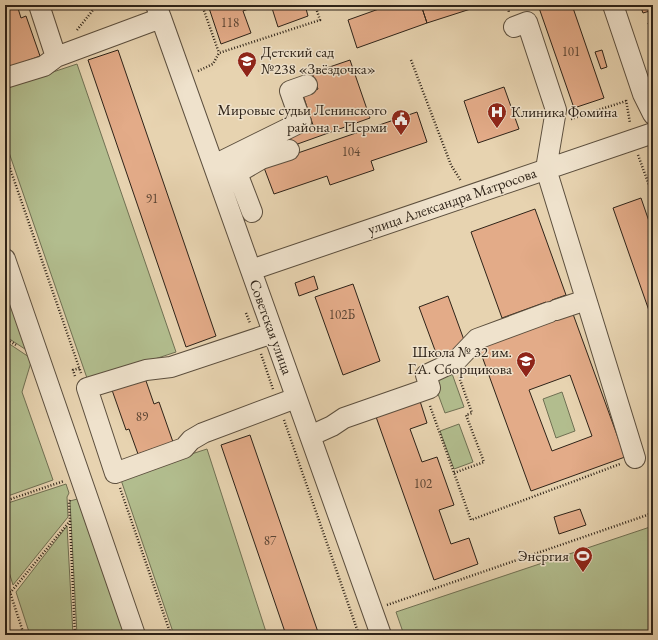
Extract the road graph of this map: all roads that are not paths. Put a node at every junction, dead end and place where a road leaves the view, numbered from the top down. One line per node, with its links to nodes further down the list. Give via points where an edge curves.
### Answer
1 (39, 5): 5 (street)
2 (613, 5): 8 (street)
3 (159, 12): 5 (street); 12 (street, Советская улица)
4 (514, 27): 13 (street, via 527,22 556,110)
5 (56, 57): 6 (street, via 44,66)
6 (5, 78)
7 (307, 85): 12 (street, via 290,91 301,122)
8 (641, 95): 9 (street)
9 (653, 114)
10 (653, 133): 13 (street, улица Александра Матросова)
11 (289, 150): 14 (street, via 261,159)
12 (215, 168): 14 (street); 17 (street, Советская улица)
13 (546, 169): 17 (street, улица Александра Матросова); 18 (street)
14 (237, 173): 15 (street)
15 (252, 212)
16 (5, 259): 23 (street)
17 (251, 270): 19 (street, Советская улица)
18 (586, 300): 21 (street, via 477,339 456,361 426,374 430,388 344,418); 22 (street)
19 (273, 333): 20 (street, Советская улица); 20 (street, via 171,368 146,370 87,388 115,473 184,448 203,433)
20 (296, 398): 21 (street, Советская улица)
21 (310, 436): 24 (street, Советская улица)
22 (635, 458)
23 (135, 635)
24 (381, 635)

